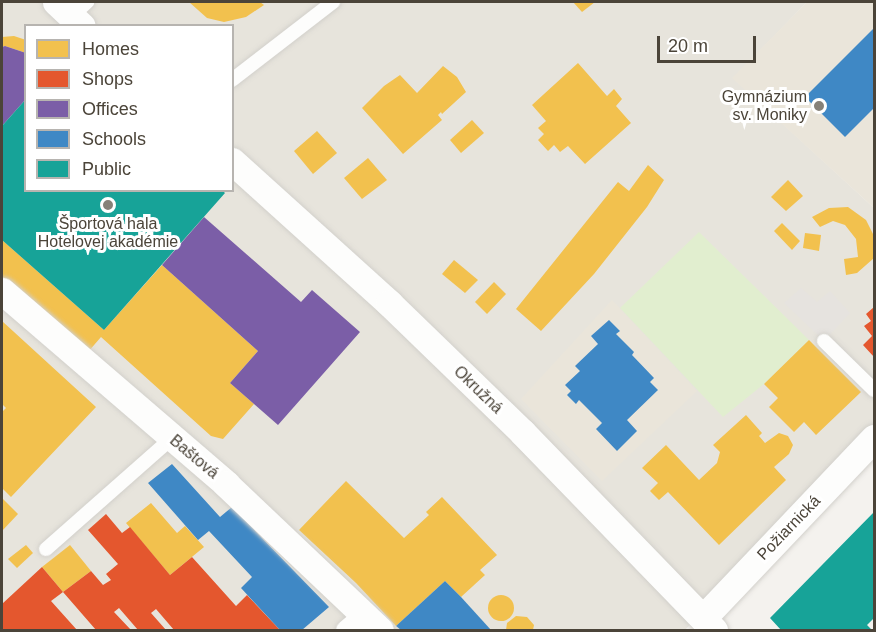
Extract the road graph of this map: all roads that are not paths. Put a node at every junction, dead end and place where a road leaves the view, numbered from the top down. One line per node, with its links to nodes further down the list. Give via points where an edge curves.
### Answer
1 (333, 2): 2 (lane)
2 (234, 78)
3 (234, 163): 10 (street, Okružná, via 397,311)
4 (2, 291): 7 (street, Baštová)
5 (824, 341): 6 (lane)
6 (874, 390)
7 (172, 438): 9 (lane); 11 (street, Baštová, via 226,484)
8 (874, 438): 10 (street, Požiarnická)
9 (46, 549)
10 (708, 624)
11 (364, 625)

